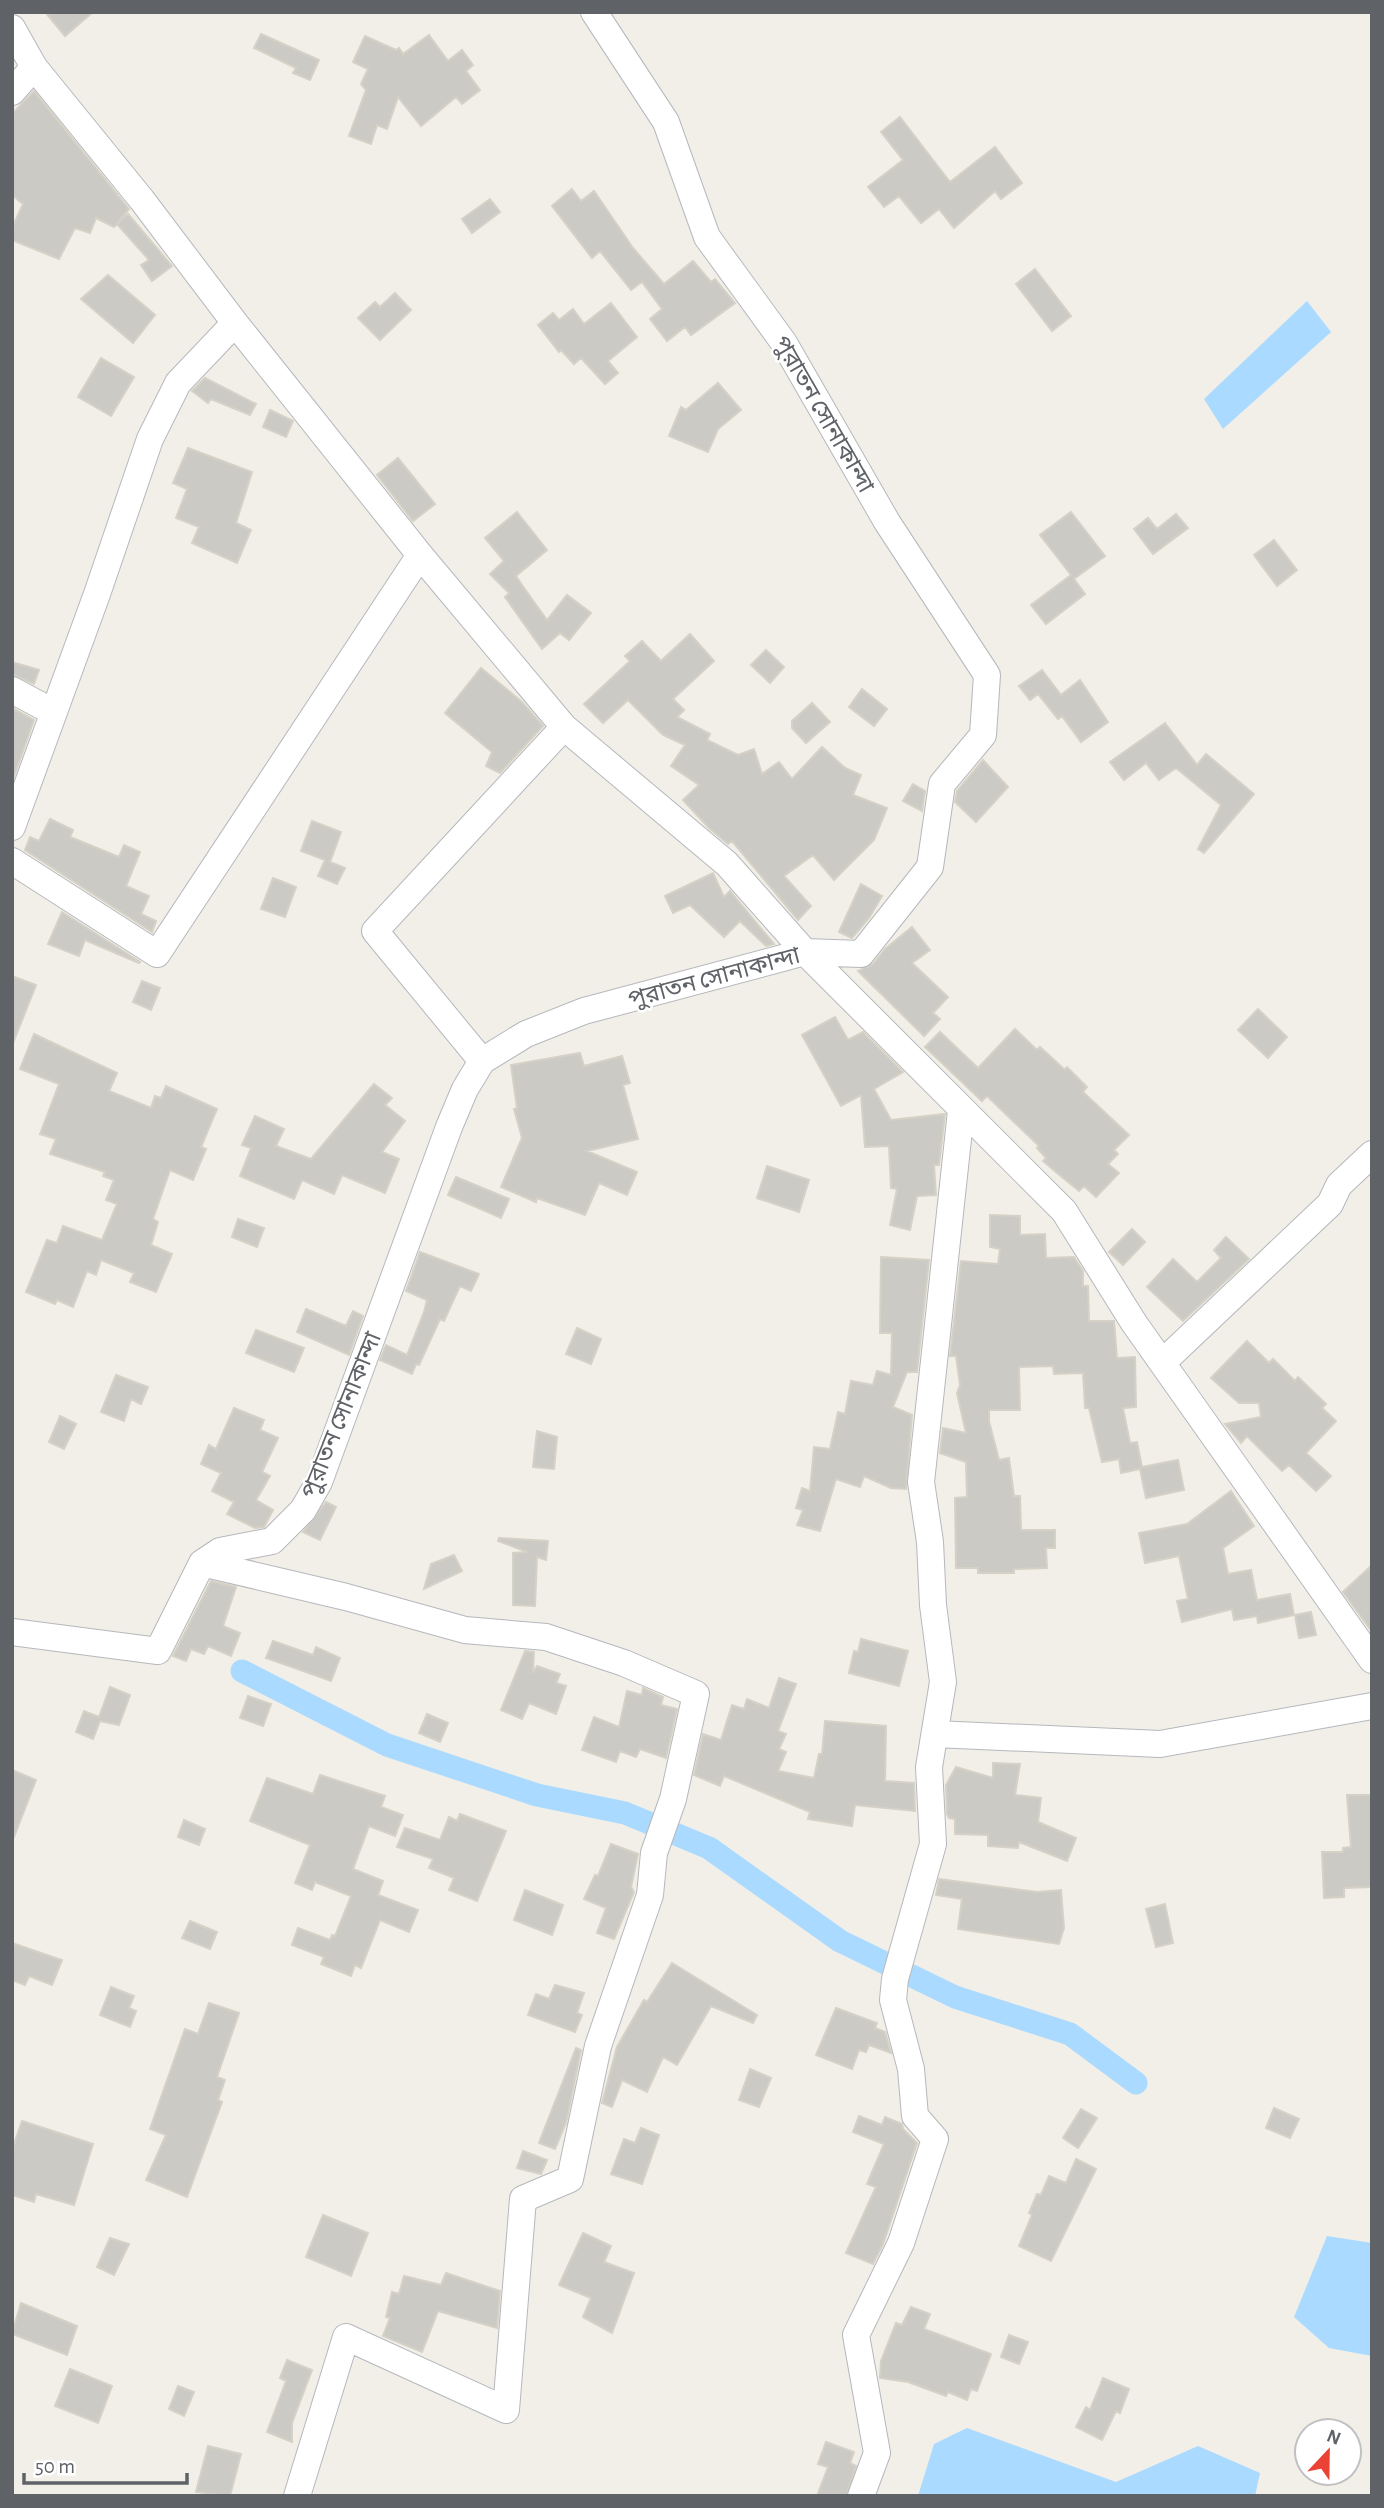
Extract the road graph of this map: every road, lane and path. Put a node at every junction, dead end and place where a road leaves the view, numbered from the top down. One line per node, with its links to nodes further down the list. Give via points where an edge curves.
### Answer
1 (594, 12): 12 (street, পুরাতন সোনাকান্দা, via 666,122 707,237 784,342 887,522 987,675 983,735 942,784 930,867 861,954)
2 (12, 29): 3 (street)
3 (34, 67): 4 (street); 5 (street)
4 (12, 92)
5 (235, 323): 6 (street); 8 (street, via 178,383 150,439)
6 (420, 555): 9 (street); 11 (street, via 157,954)
7 (12, 690): 8 (street)
8 (53, 712): 10 (street)
9 (564, 727): 12 (street, via 727,864); 13 (street, via 375,931)
10 (12, 827)
11 (12, 861)
12 (805, 951): 13 (street, পুরাতন সোনাকান্দা, via 584,1011 526,1034); 14 (street)
13 (482, 1061): 17 (street, পুরাতন সোনাকান্দা, via 449,1127 319,1482 303,1510 272,1541 220,1551)
14 (961, 1111): 16 (street, via 1064,1211); 21 (street, via 921,1482 943,1682)
15 (1372, 1154): 16 (street, via 1339,1185 1329,1204)
16 (1163, 1362): 19 (street)
17 (202, 1563): 18 (street, via 158,1651); 22 (street, via 465,1630 546,1637 696,1694 673,1799 654,1853 650,1895 598,2046 570,2179 523,2199 506,2410 346,2337)
18 (12, 1632)
19 (1372, 1660)
20 (1372, 1706): 21 (street, via 1160,1744)
21 (934, 1734): 23 (street, via 929,1767 933,1844 893,2000 911,2069 915,2116 934,2139 901,2243 856,2335 877,2454)
22 (297, 2496)
23 (861, 2496)

